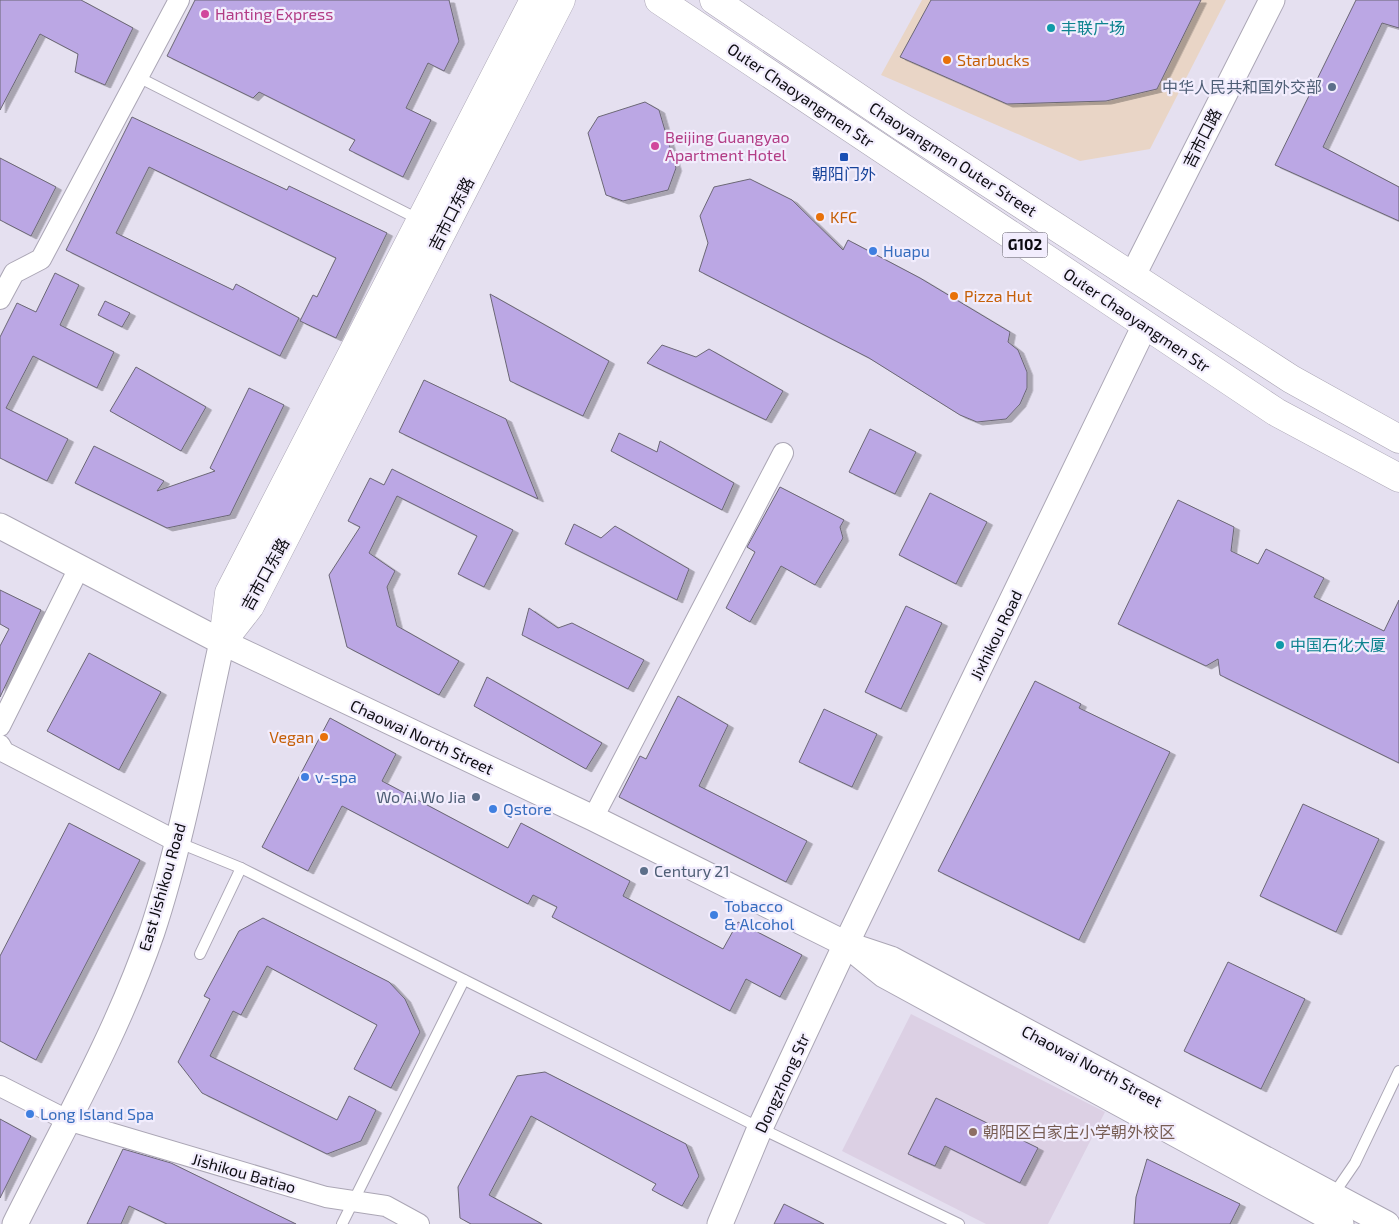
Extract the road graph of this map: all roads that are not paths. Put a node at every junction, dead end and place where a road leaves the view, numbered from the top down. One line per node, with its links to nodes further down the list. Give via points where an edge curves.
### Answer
1 (179, 0): 7 (street)
2 (534, 0): 8 (main road, 吉市口东路)
3 (561, 0): 17 (main road, 吉市口东路, via 250,606)
4 (659, 0): 11 (main road, Outer Chaoyangmen Str / G102)
5 (714, 0): 9 (main road, Chaoyangmen Outer Street / G102)
6 (1272, 0): 9 (street, 吉市口路)
7 (138, 77): 8 (lane); 10 (street, via 41,259 14,273)
8 (421, 220): 17 (main road, 吉市口东路, via 229,593)
9 (1132, 277): 12 (main road, Chaoyangmen Outer Street / G102, via 1291,379)
10 (0, 299)
11 (1145, 326): 14 (main road, Outer Chaoyangmen Str / G102, via 1276,412); 23 (street, Jixhikou Road)
12 (1399, 439)
13 (783, 452): 20 (street)
14 (1399, 478)
15 (0, 526): 16 (street, Chaowai North Street)
16 (79, 568): 17 (street, Chaowai North Street); 18 (street)
17 (222, 642): 20 (street, Chaowai North Street); 21 (street, East Jishikou Road)
18 (0, 726)
19 (0, 745): 21 (street, via 4,752)
20 (593, 818): 23 (street, Chaowai North Street)
21 (176, 841): 22 (lane); 28 (street, East Jishikou Road, via 152,932 119,1018)
22 (241, 868): 24 (lane); 25 (lane)
23 (846, 944): 29 (street, Dongzhong Str); 31 (street, Chaowai North Street, via 884,975)
24 (200, 954)
25 (464, 980): 29 (lane); 30 (lane)
26 (1399, 1071): 31 (lane)
27 (0, 1086): 28 (street, Jishikou Batiao)
28 (67, 1120): 30 (street, Jishikou Batiao, via 326,1197); 32 (street, East Jishikou Road)
29 (760, 1128): 35 (street, Dongzhong Str); 36 (lane)
30 (354, 1200): 33 (lane); 34 (street, Jishikou Batiao, via 386,1206)
31 (1330, 1215): 37 (street, Chaowai North Street)
32 (16, 1224)
33 (342, 1224)
34 (420, 1224)
35 (720, 1224)
36 (958, 1224)
37 (1387, 1224)

